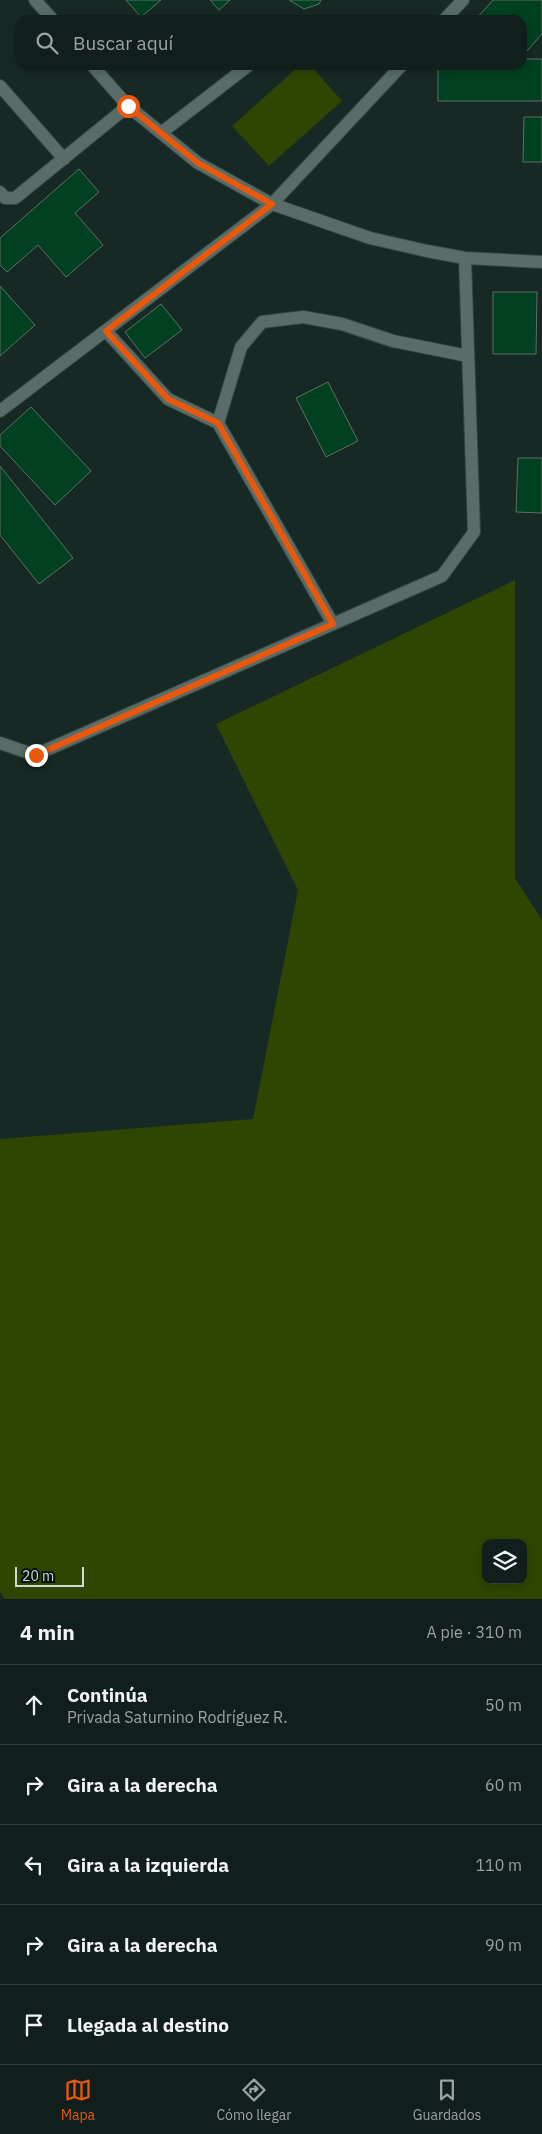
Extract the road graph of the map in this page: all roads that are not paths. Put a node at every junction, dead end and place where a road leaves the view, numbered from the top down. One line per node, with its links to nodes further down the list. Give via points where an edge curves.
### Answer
1 (35, 0): 3 (lane)
2 (463, 0): 4 (lane)
3 (48, 15)
4 (449, 15)
5 (96, 70): 9 (lane)
6 (243, 70): 10 (lane)
7 (397, 70): 13 (lane)
8 (0, 86): 11 (lane)
9 (128, 106): 10 (lane); 11 (lane)
10 (161, 133): 13 (lane, via 198,163)
11 (64, 159): 12 (lane, via 15,198 5,198)
12 (0, 192)
13 (272, 204): 14 (lane, via 370,238); 16 (lane)
14 (465, 258): 15 (lane); 17 (lane)
15 (542, 262)
16 (106, 331): 18 (lane); 19 (lane, via 168,399)
17 (468, 356): 19 (lane, via 393,341 342,324 303,317 262,322 241,348); 20 (lane, via 474,532 442,576)
18 (0, 411)
19 (218, 423): 20 (lane)
20 (333, 624): 21 (lane, via 36,755)
21 (0, 743)

